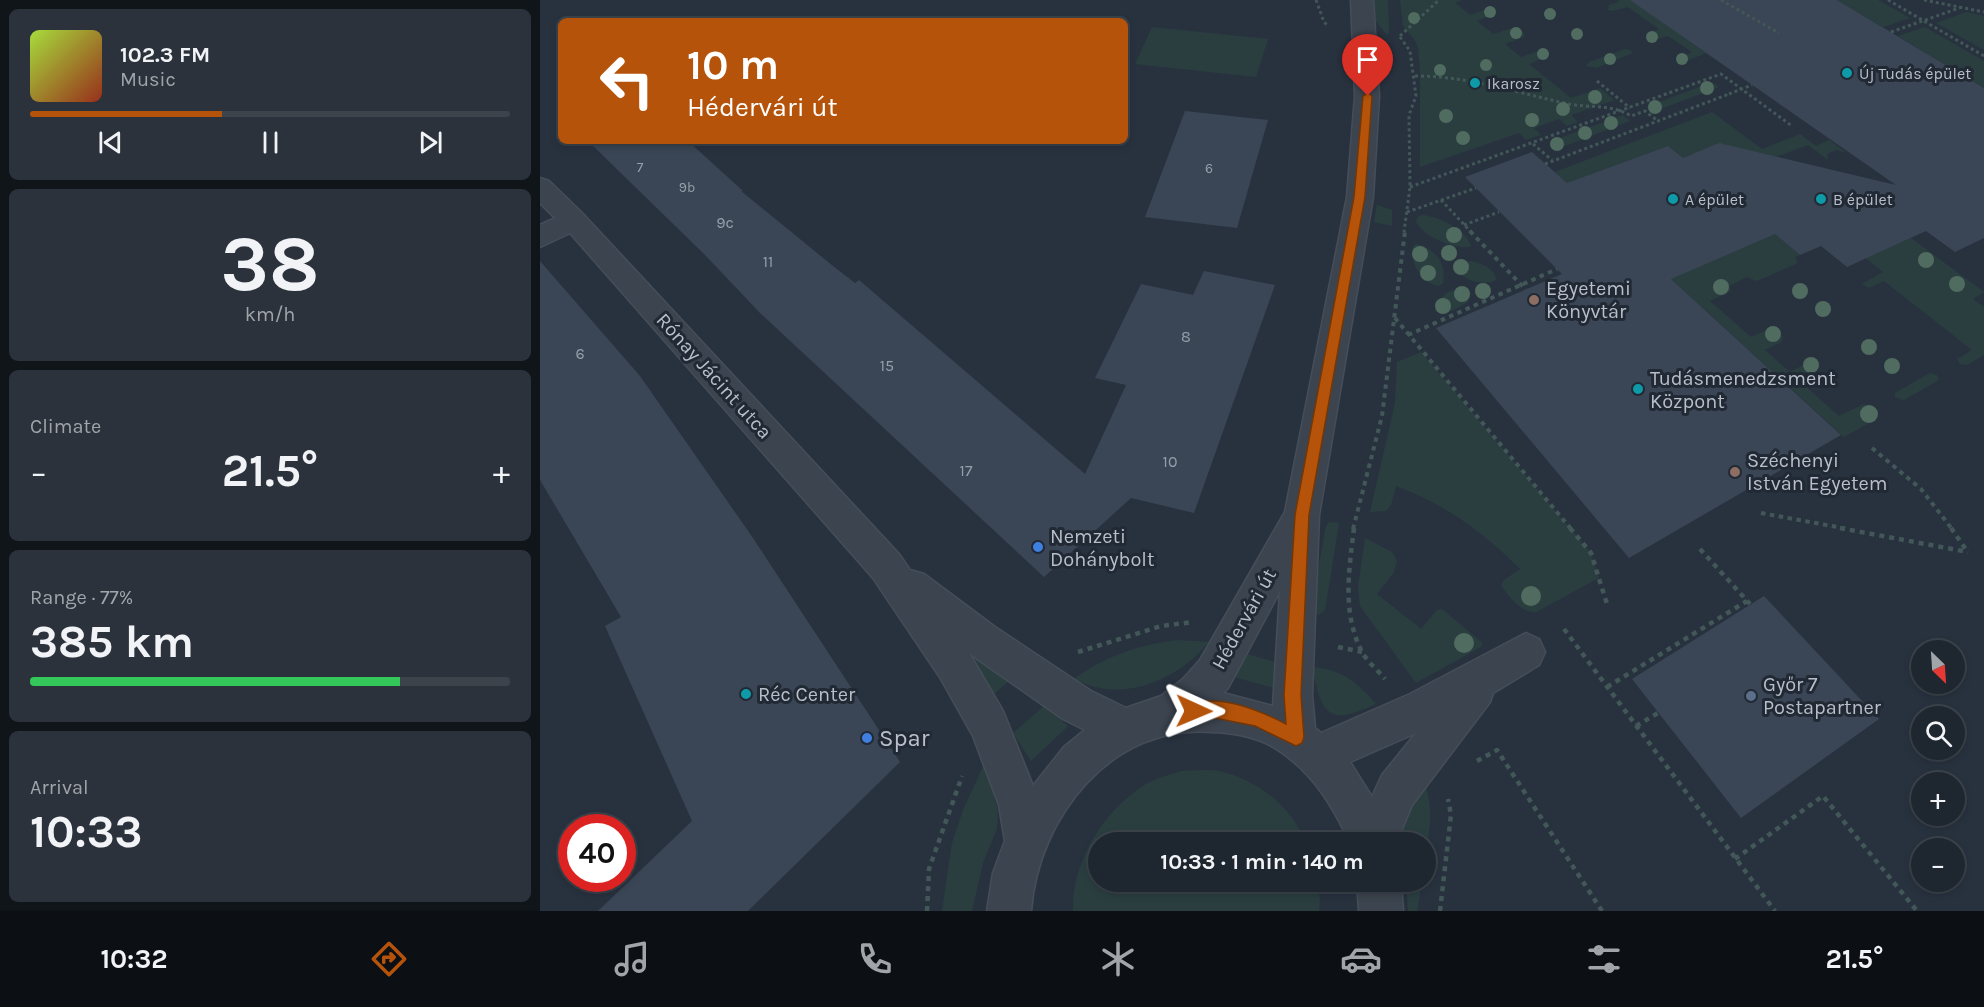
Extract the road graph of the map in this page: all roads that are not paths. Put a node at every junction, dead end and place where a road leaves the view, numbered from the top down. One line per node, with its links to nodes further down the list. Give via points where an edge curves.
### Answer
1 (1345, 0): 3 (street, Hédervári út)
2 (1362, 0): 3 (street, Hédervári út)
3 (1365, 46): 7 (street, Hédervári út, via 1368,96 1360,197)
4 (540, 187): 5 (street, Rónay Jácint utca)
5 (573, 220): 6 (street); 8 (street, Rónay Jácint utca)
6 (540, 237)
7 (1302, 515): 11 (street, Hédervári út, via 1214,674); 13 (street, Hédervári út, via 1293,695)
8 (886, 566): 12 (street, Rónay Jácint utca, via 982,640 1077,705); 16 (street, Rónay Jácint utca, via 955,666 989,725 1020,805)
9 (1526, 652): 10 (street)
10 (1482, 680): 13 (street, via 1363,738); 15 (street, via 1397,790)
11 (1173, 712): 12 (street); 13 (street, via 1215,710 1257,718)
12 (1125, 728): 16 (street, via 1086,755 1052,792)
13 (1307, 746): 14 (street, via 1350,795)
14 (1368, 832)
15 (1378, 832)
16 (1026, 839): 18 (street)
17 (1380, 892): 19 (street)
18 (1009, 911)
19 (1382, 911)

